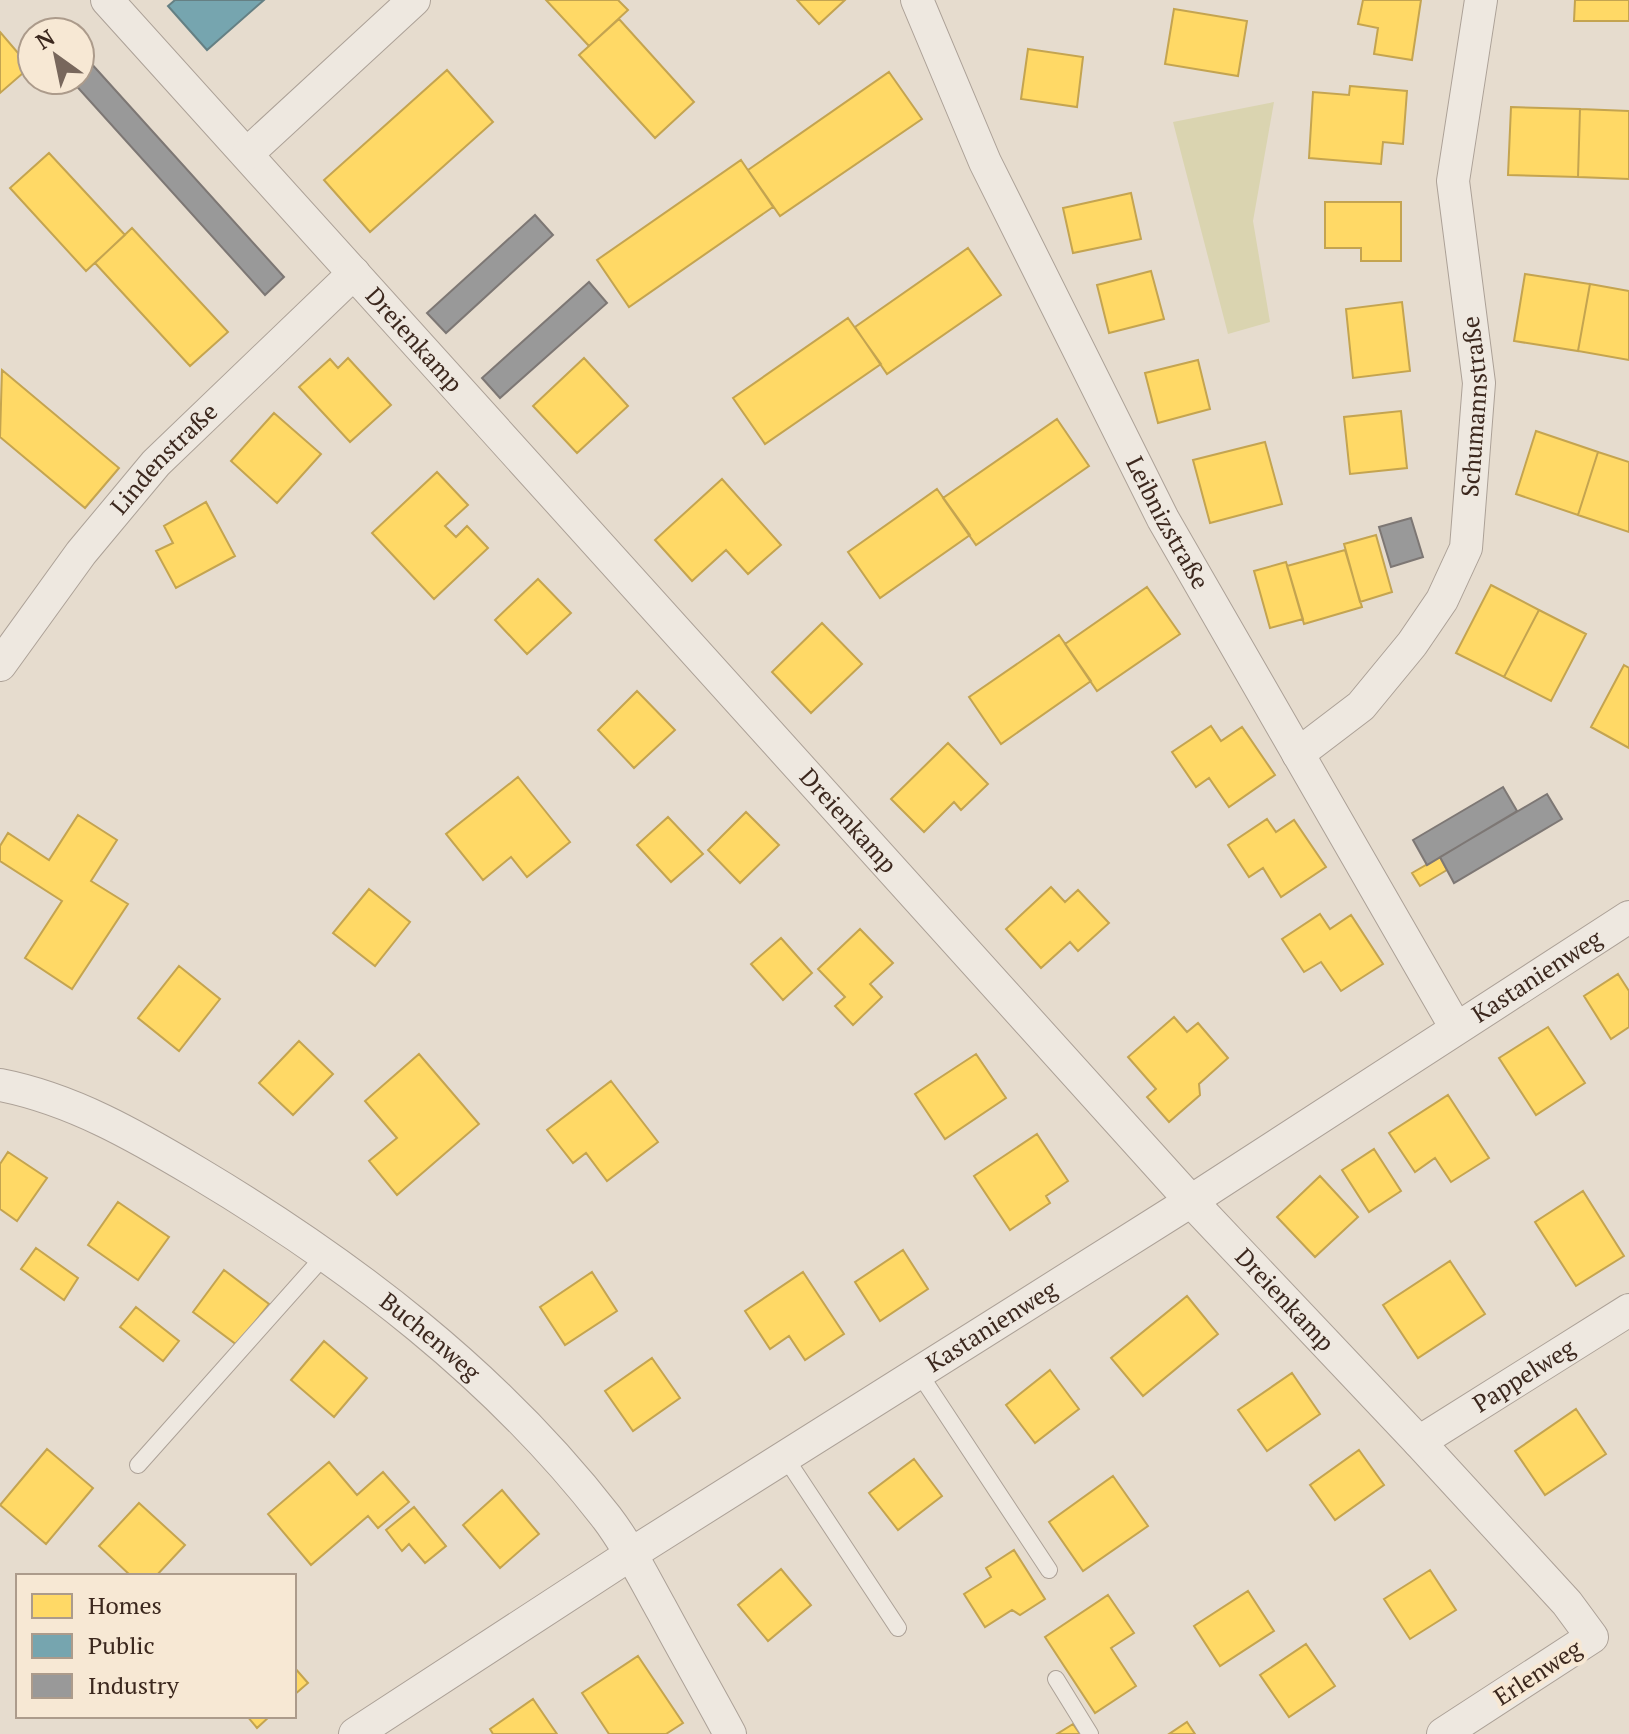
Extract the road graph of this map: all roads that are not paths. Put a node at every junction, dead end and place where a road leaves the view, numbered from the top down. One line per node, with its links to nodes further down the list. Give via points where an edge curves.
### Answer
1 (107, 0): 5 (street, Dreienkamp)
2 (414, 0): 5 (street)
3 (917, 0): 8 (street, Leibnizstraße, via 985,162 1156,504)
4 (1481, 0): 8 (street, Schumannstraße, via 1453,181 1479,383 1466,548 1442,600 1412,644 1361,706)
5 (248, 153): 6 (street, Dreienkamp)
6 (354, 273): 7 (street, Lindenstraße, via 156,463 81,553); 12 (street, Dreienkamp)
7 (0, 665)
8 (1298, 754): 10 (street, Leibnizstraße)
9 (1629, 917): 10 (street, Kastanienweg)
10 (1456, 1028): 12 (street, Kastanienweg)
11 (0, 1085): 13 (street, Buchenweg, via 27,1090 124,1129 261,1210)
12 (1191, 1201): 15 (street, Kastanienweg); 16 (street, Dreienkamp)
13 (325, 1255): 18 (lane); 19 (street, Buchenweg, via 449,1350 529,1425)
14 (1629, 1310): 16 (street, Pappelweg)
15 (919, 1373): 17 (street, Kastanienweg); 20 (lane)
16 (1419, 1442): 22 (street, Dreienkamp)
17 (785, 1457): 19 (street, Kastanienweg); 21 (lane)
18 (138, 1465)
19 (631, 1554): 24 (street, Kastanienweg); 25 (street, Buchenweg)
20 (1049, 1570)
21 (898, 1628)
22 (1592, 1637): 27 (street, Erlenweg)
23 (1056, 1679): 26 (lane)
24 (355, 1734)
25 (730, 1734)
26 (1090, 1734)
27 (1443, 1734)

